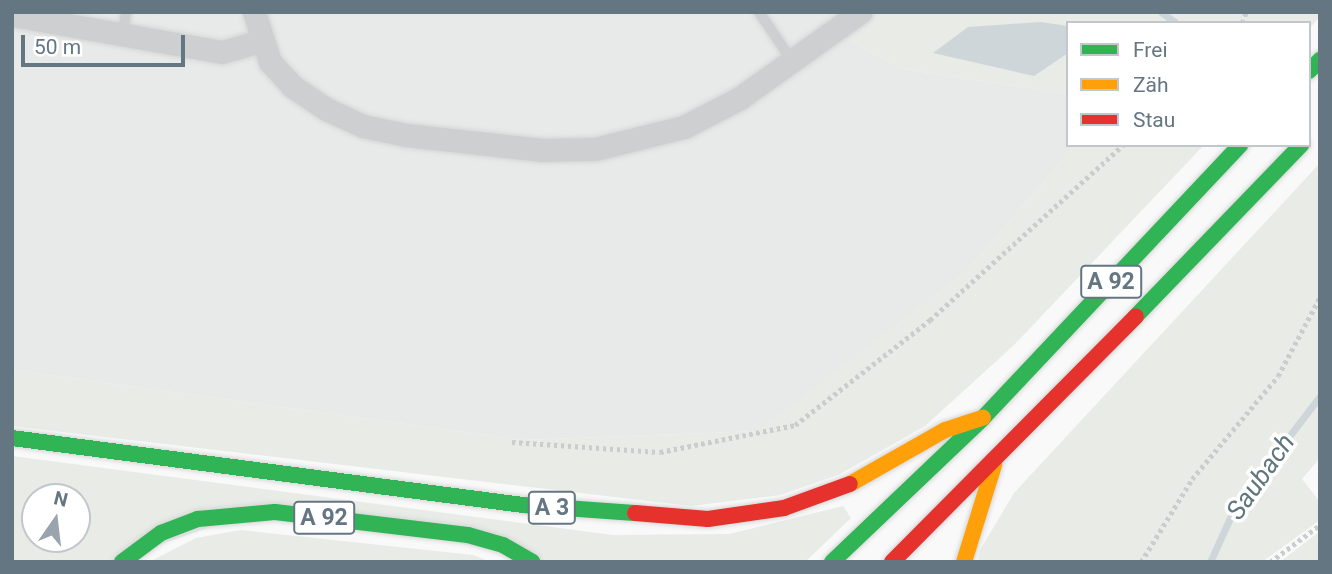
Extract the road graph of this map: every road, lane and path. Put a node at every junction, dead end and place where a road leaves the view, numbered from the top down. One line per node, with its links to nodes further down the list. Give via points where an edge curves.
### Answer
1 (254, 12): 6 (street)
2 (759, 12): 7 (lane)
3 (860, 12): 7 (street)
4 (12, 15): 5 (street)
5 (124, 23): 6 (street, via 222,52)
6 (260, 41): 7 (street, via 270,62 292,86 363,126 542,150 595,149 684,127 740,99)
7 (792, 61)
8 (1122, 147): 14 (path, via 930,320 795,425 660,452)
9 (1238, 147): 12 (highway, A 92)
10 (1299, 147): 15 (highway, A 92)
11 (1320, 297): 22 (path, via 1278,376 1192,479)
12 (983, 418): 13 (highway, A 3, via 945,430 858,481 784,508 708,519 523,505); 19 (highway, A 92)
13 (12, 438)
14 (512, 442)
15 (995, 463): 20 (highway, A 92); 21 (highway, A 92)
16 (1320, 525): 23 (path)
17 (122, 562): 18 (highway, A 92, via 161,533 198,519 275,512 468,535 503,545)
18 (533, 562)
19 (832, 562)
20 (892, 562)
21 (964, 562)
22 (1141, 562)
23 (1270, 562)

